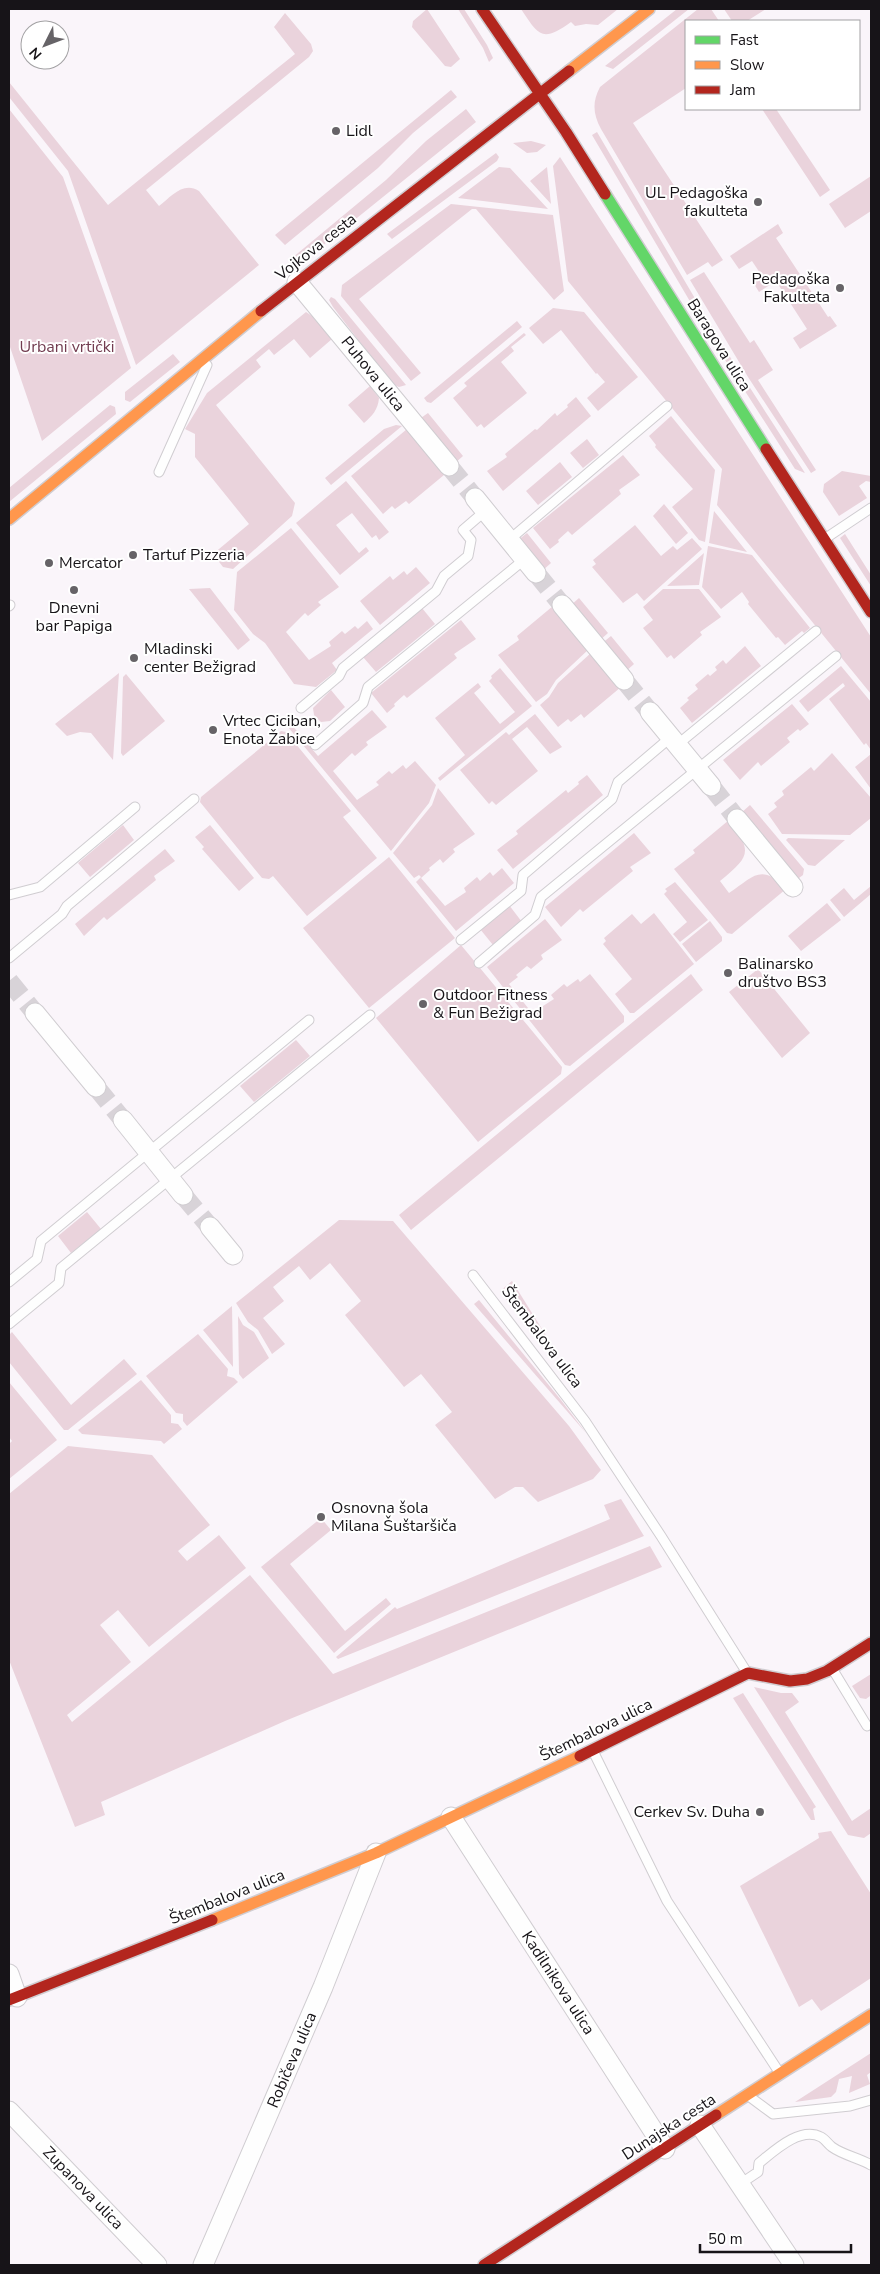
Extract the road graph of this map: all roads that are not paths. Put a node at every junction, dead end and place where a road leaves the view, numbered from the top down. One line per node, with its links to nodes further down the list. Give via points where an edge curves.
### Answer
1 (482, 9): 3 (street, Baragova ulica)
2 (649, 9): 3 (street, Vojkova cesta)
3 (540, 95): 4 (street, Vojkova cesta); 12 (street, Baragova ulica, via 576,146)
4 (297, 282): 5 (street, Vojkova cesta); 7 (street, Puhova ulica)
5 (214, 348): 8 (lane); 11 (street, Vojkova cesta)
6 (667, 406): 13 (lane)
7 (449, 466)
8 (159, 472)
9 (480, 504): 13 (street); 20 (lane, via 463,530 471,540 468,556 444,576 436,591 343,668 339,676)
10 (871, 508): 12 (lane)
11 (9, 519)
12 (824, 539): 16 (street, Baragova ulica)
13 (509, 540): 14 (street)
14 (530, 566): 23 (lane, via 368,687 363,703)
15 (562, 605): 19 (street)
16 (871, 612)
17 (816, 631): 22 (lane)
18 (836, 656): 24 (lane)
19 (624, 680)
20 (301, 708)
21 (650, 712): 22 (street)
22 (674, 741): 24 (street); 31 (lane, via 618,782 612,799 523,874 521,891)
23 (315, 745)
24 (697, 770): 25 (street); 33 (lane, via 541,897 536,915)
25 (711, 786)
26 (194, 799): 32 (lane)
27 (135, 807): 30 (lane, via 40,887)
28 (737, 819): 29 (street)
29 (793, 887)
30 (9, 895)
31 (461, 940)
32 (9, 958)
33 (479, 962)
34 (35, 1013): 37 (street)
35 (370, 1015): 40 (lane)
36 (309, 1020): 39 (lane)
37 (96, 1087)
38 (122, 1120): 39 (street)
39 (149, 1153): 40 (street); 45 (lane, via 41,1241 37,1259)
40 (170, 1178): 41 (street); 46 (lane, via 61,1268 59,1283)
41 (183, 1195)
42 (210, 1227): 43 (street)
43 (233, 1255)
44 (473, 1274): 49 (lane, Štembalova ulica, via 585,1421)
45 (9, 1282)
46 (9, 1324)
47 (871, 1643): 48 (street)
48 (832, 1668): 49 (street, via 790,1681); 50 (lane)
49 (748, 1674): 51 (street, Štembalova ulica)
50 (867, 1726)
51 (593, 1750): 52 (street, Štembalova ulica); 57 (lane, via 667,1901)
52 (451, 1817): 53 (street, Štembalova ulica); 62 (street, Kadilnikova ulica)
53 (376, 1853): 55 (street, Štembalova ulica, via 160,1942); 66 (street, Robičeva ulica, via 323,1987)
54 (9, 1974): 55 (street)
55 (13, 1998)
56 (871, 2015): 57 (street, Dunajska cesta)
57 (781, 2074): 58 (street, Dunajska cesta)
58 (747, 2095): 59 (lane, via 774,2114 850,2106); 61 (street, Dunajska cesta)
59 (871, 2100)
60 (9, 2111): 65 (street, Zupanova ulica)
61 (700, 2125): 62 (street, Dunajska cesta); 64 (street)
62 (665, 2149): 67 (street, Dunajska cesta)
63 (871, 2165): 64 (lane, via 810,2134 798,2137 759,2163 758,2172)
64 (740, 2184): 68 (street)
65 (158, 2265)
66 (203, 2265)
67 (484, 2265)
68 (794, 2265)

